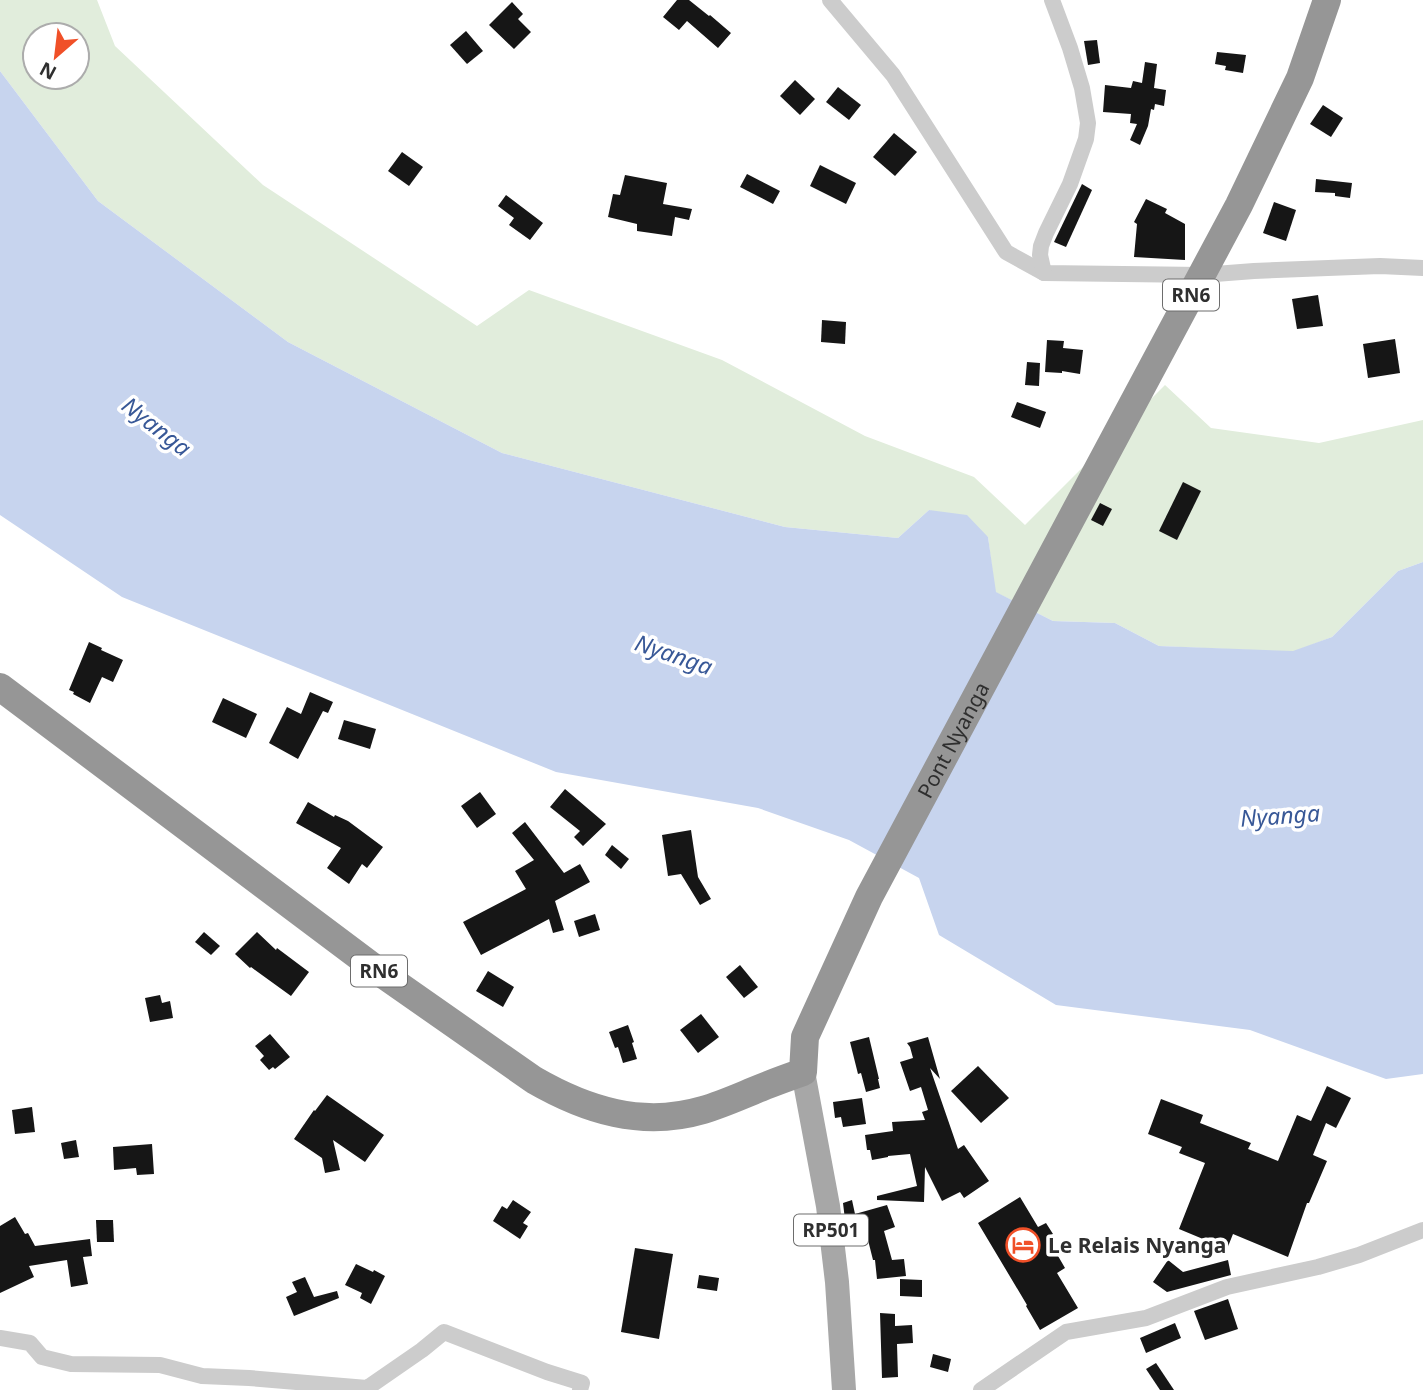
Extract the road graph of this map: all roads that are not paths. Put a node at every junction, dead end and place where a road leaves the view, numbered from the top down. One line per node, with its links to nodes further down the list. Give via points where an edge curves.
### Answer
1 (830, 0): 5 (street, via 893,75 1006,252)
2 (1052, 0): 5 (street, via 1082,88 1088,123 1070,184 1041,246)
3 (1327, 0): 6 (highway, RN6, via 1300,78)
4 (1423, 268): 6 (street)
5 (1044, 273): 6 (street)
6 (1202, 275): 8 (highway, Pont Nyanga / RN6, via 869,897 805,1037)
7 (0, 687): 8 (highway, RN6, via 381,973 558,1094 609,1112 670,1117 727,1102)
8 (803, 1072): 12 (main road, RP501, via 828,1206)
9 (1423, 1230): 13 (street, via 1359,1255 1227,1287 1146,1318 1066,1332)
10 (0, 1338): 11 (street, via 30,1343 42,1357 71,1364 160,1365 202,1376 368,1388 444,1332 582,1383)
11 (580, 1390)
12 (844, 1390)
13 (981, 1390)

